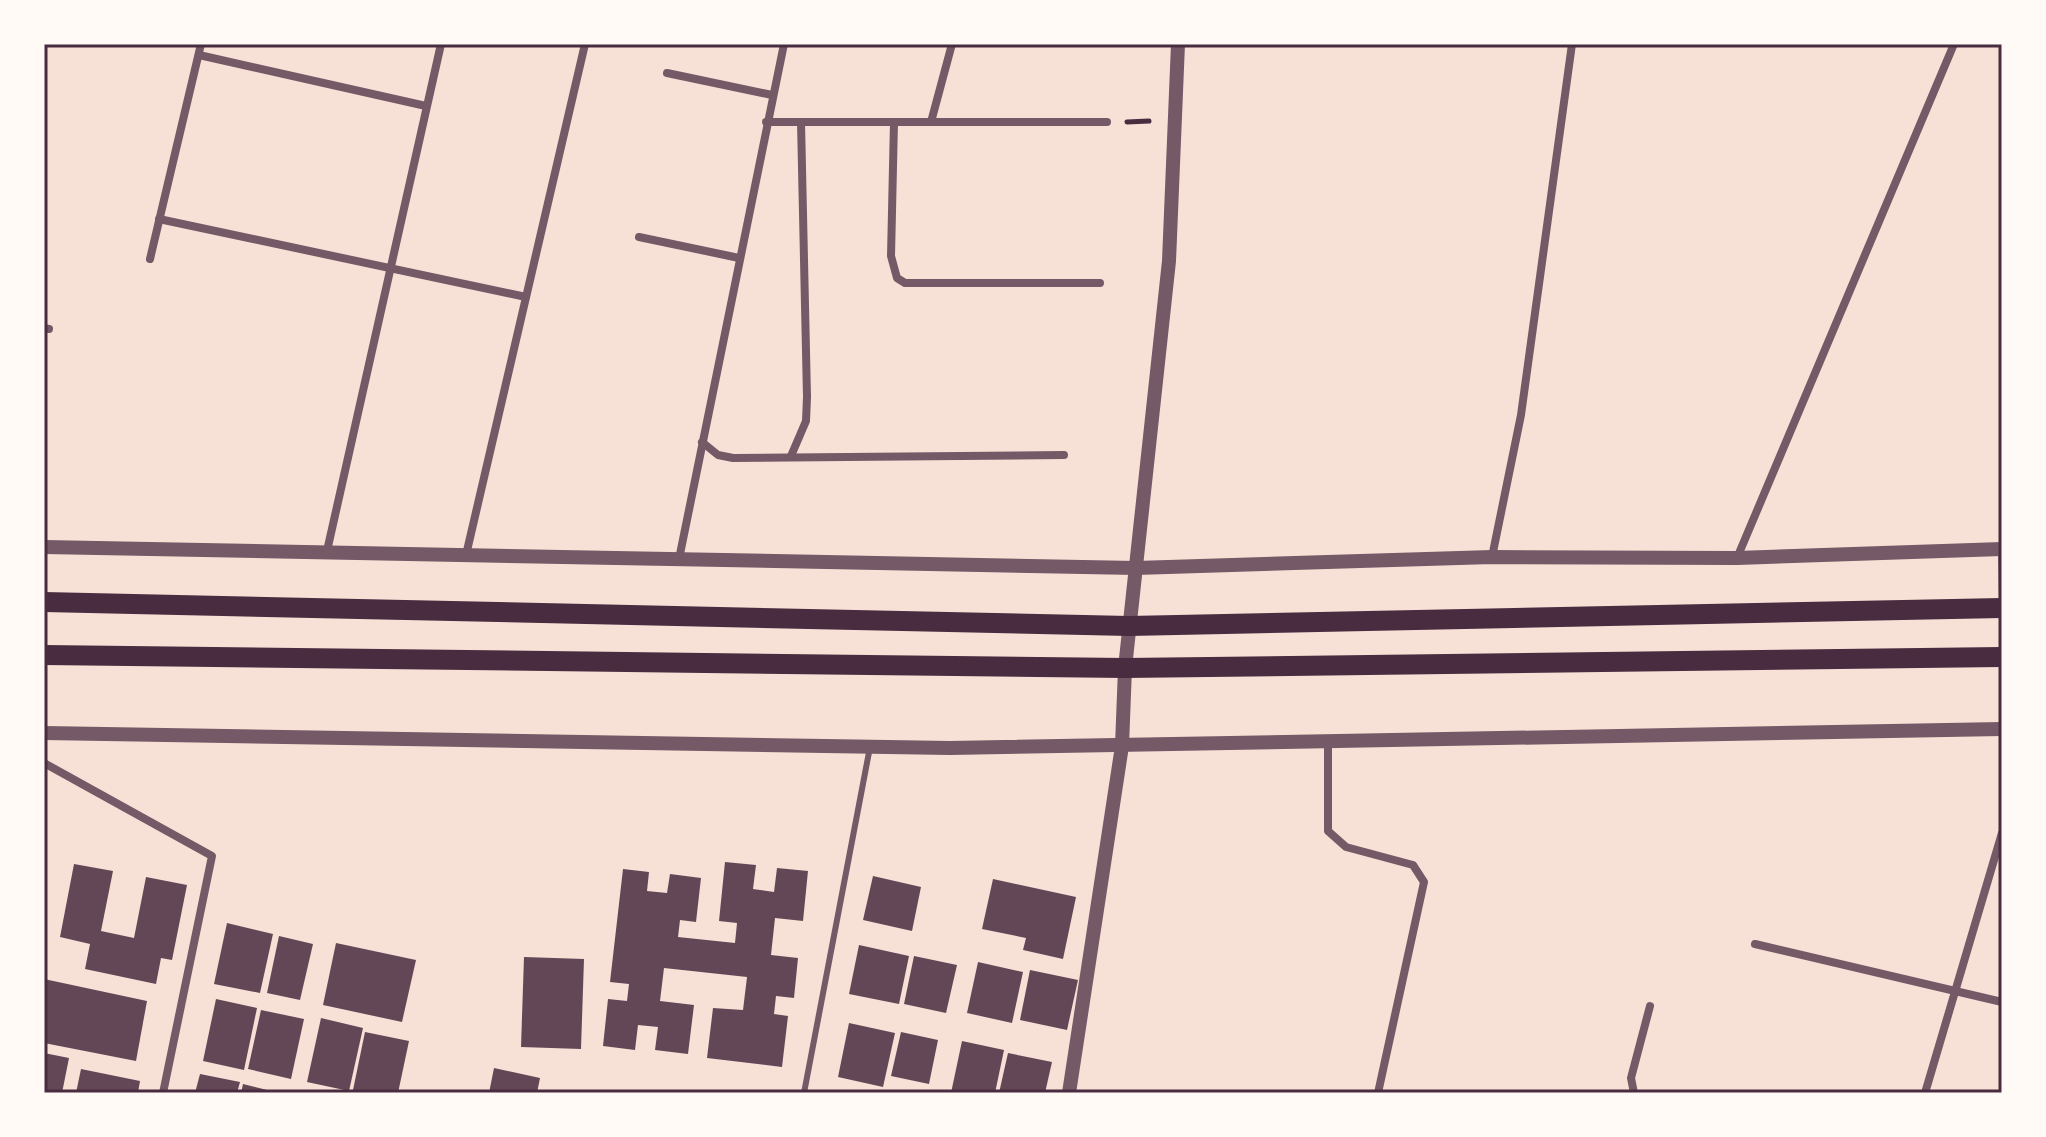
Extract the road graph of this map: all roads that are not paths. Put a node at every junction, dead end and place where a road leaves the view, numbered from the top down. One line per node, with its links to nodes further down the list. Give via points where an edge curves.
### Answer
1 (201, 44): 9 (street)
2 (441, 44): 12 (street)
3 (585, 44): 24 (street)
4 (784, 44): 11 (street)
5 (952, 44): 16 (street)
6 (1178, 44): 35 (street, via 1169,261)
7 (1572, 44): 32 (street, via 1521,415)
8 (1954, 44): 33 (street)
9 (199, 55): 12 (street); 18 (street)
10 (667, 73): 11 (street)
11 (772, 95): 13 (street)
12 (426, 106): 22 (street)
13 (766, 122): 14 (street); 20 (street)
14 (801, 122): 15 (street); 27 (street, via 807,397 806,421)
15 (894, 122): 16 (street); 23 (street, via 891,256 897,278 905,283)
16 (931, 122): 17 (street)
17 (1107, 122)
18 (159, 219): 21 (street); 22 (street)
19 (639, 237): 20 (street)
20 (739, 258): 25 (street)
21 (150, 259)
22 (390, 269): 24 (street); 30 (street)
23 (1100, 283)
24 (526, 297): 31 (street)
25 (702, 442): 27 (street, via 718,455 733,458); 34 (street)
26 (1064, 455): 27 (street)
27 (791, 456)
28 (44, 547): 30 (street)
29 (2001, 548): 33 (street); 37 (lane)
30 (327, 551): 31 (street)
31 (466, 555): 34 (street)
32 (1492, 557): 33 (street); 35 (street)
33 (1737, 558)
34 (679, 559): 35 (street)
35 (1136, 568): 38 (street)
36 (44, 602): 38 (main road)
37 (2002, 608): 38 (main road)
38 (1129, 626): 41 (street)
39 (44, 655): 41 (main road)
40 (2002, 657): 41 (main road)
41 (1125, 668): 45 (street)
42 (2002, 729): 44 (street)
43 (44, 733): 46 (street)
44 (1328, 740): 45 (street); 56 (street, via 1328,831 1346,847 1413,865 1424,882)
45 (1122, 746): 46 (street); 55 (street)
46 (870, 747): 54 (lane)
47 (44, 763): 53 (street, via 212,856)
48 (2002, 833): 50 (street)
49 (1755, 944): 50 (street)
50 (1955, 991): 51 (street); 58 (street)
51 (2002, 1002)
52 (1650, 1006): 57 (street, via 1631,1078)
53 (163, 1093)
54 (804, 1093)
55 (1069, 1093)
56 (1378, 1093)
57 (1634, 1093)
58 (1925, 1093)

